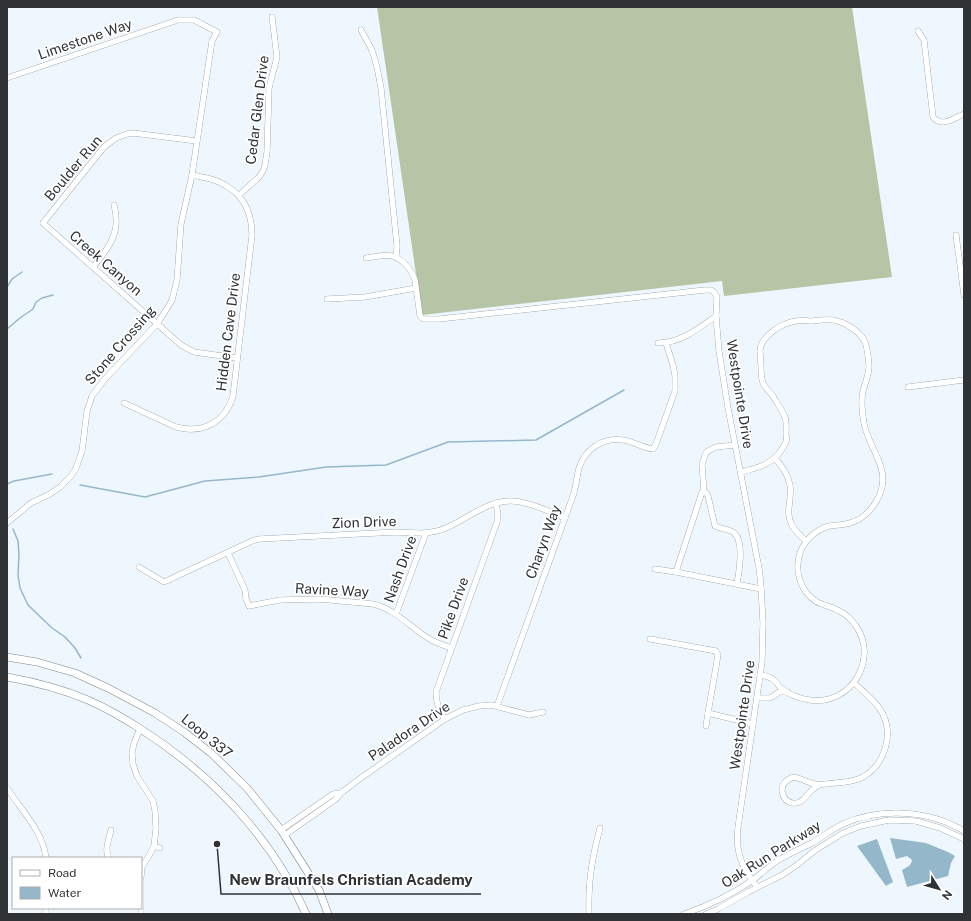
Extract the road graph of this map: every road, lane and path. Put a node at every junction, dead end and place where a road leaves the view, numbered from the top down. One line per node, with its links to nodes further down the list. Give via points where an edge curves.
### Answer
1 (272, 17): 9 (street, Cedar Glen Drive, via 277,57 269,88 265,165 259,177)
2 (361, 30): 13 (street, via 378,67 397,246)
3 (918, 31): 6 (street, via 924,40 933,116 937,121 944,122)
4 (216, 32): 5 (street, Limestone Way, via 194,20 178,20); 7 (street, Stone Crossing, via 212,41)
5 (7, 78)
6 (964, 114)
7 (197, 141): 8 (street, Stone Crossing); 11 (street, Boulder Run, via 140,133 116,138 104,147)
8 (192, 175): 9 (street, Hidden Cave Drive, via 220,182); 20 (street, Stone Crossing, via 181,224 177,280 172,300)
9 (239, 195): 23 (street, Hidden Cave Drive, via 251,217 252,234)
10 (114, 205): 15 (street, via 116,219 113,238 104,254)
11 (42, 223): 15 (street, Creek Canyon)
12 (956, 236): 17 (street)
13 (396, 257): 14 (street, via 387,255); 16 (street, Westpointe Drive, via 414,276)
14 (366, 258)
15 (92, 267): 20 (street, Creek Canyon)
16 (416, 288): 18 (street, via 365,297); 19 (street, Westpointe Drive, via 420,316 424,319 708,290 717,295)
17 (964, 295)
18 (327, 299)
19 (716, 316): 22 (street, via 690,334); 27 (street, Westpointe Drive, via 719,351)
20 (157, 324): 23 (street, Creek Canyon, via 181,346 194,352); 33 (street, Stone Crossing, via 92,396 87,411 82,451 71,476 60,487 31,503)
21 (658, 343): 22 (street)
22 (666, 343): 32 (street, Charyn Way, via 673,364 675,391 656,444 652,449 619,440 606,441 595,446 581,463)
23 (237, 358): 26 (street, Hidden Cave Drive, via 231,403 225,413 209,426 193,430 176,428)
24 (964, 380): 25 (street)
25 (908, 387)
26 (124, 403)
27 (736, 445): 29 (street, Westpointe Drive); 30 (street, via 716,447 706,453 702,464)
28 (775, 458): 29 (street, via 764,465); 35 (street, via 785,470 789,481 790,523); 35 (street, via 786,441 786,420 777,402 763,384 760,348 775,329 795,321 831,319 849,325 866,343 869,368 862,403 864,422 868,438 881,465 882,488 876,502 865,515 851,523 820,530)
29 (741, 472): 41 (street, Westpointe Drive)
30 (704, 492): 39 (street, via 701,494); 40 (street, via 708,496 715,526 737,536 740,558)
31 (496, 504): 32 (street, Zion Drive, via 514,501); 34 (street, Zion Drive, via 448,527); 44 (street, Pike Drive, via 497,522)
32 (565, 518): 53 (street, Charyn Way)
33 (7, 523)
34 (426, 533): 36 (street, Zion Drive, via 397,532 259,539); 42 (street, Nash Drive)
35 (806, 541): 48 (street, via 798,563 798,575 803,587 818,603 845,615 861,635 864,648 863,662)
36 (228, 553): 37 (street, Zion Drive, via 164,582); 42 (street, Ravine Way, via 249,606 280,600 319,599 379,605)
37 (139, 567)
38 (655, 569): 39 (street)
39 (676, 572): 40 (street)
40 (737, 584): 41 (street)
41 (762, 589): 46 (street, Westpointe Drive, via 763,647)
42 (396, 614): 44 (street, Ravine Way, via 430,640)
43 (650, 639): 55 (street, via 716,650 718,655)
44 (451, 648): 56 (street, Pike Drive, via 436,692 438,707)
45 (7, 657): 66 (main road, Loop 337, via 75,673 108,688 184,732 211,753 247,788)
46 (760, 675): 49 (street, via 772,678); 52 (street, Westpointe Drive)
47 (7, 677): 59 (main road, via 76,695 122,717)
48 (854, 683): 50 (street, via 840,695 823,700 811,701); 60 (street, via 883,713 887,731 884,753 874,768 860,778)
49 (778, 684): 50 (street); 51 (street)
50 (788, 692): 51 (street)
51 (776, 694): 52 (street, via 769,698)
52 (757, 698): 57 (street, Westpointe Drive)
53 (497, 706): 54 (street, Paladora Drive, via 529,715); 56 (street, Paladora Drive, via 470,708)
54 (543, 712)
55 (708, 714): 57 (street); 58 (street)
56 (445, 719): 66 (street, Paladora Drive, via 336,799)
57 (753, 724): 71 (street, Westpointe Drive, via 737,838 741,860)
58 (706, 726)
59 (140, 729): 62 (main road, via 170,749 211,783); 70 (street, via 132,759 134,770 154,806 157,847)
60 (819, 785): 60 (street, via 791,778 782,787 782,794 789,802 798,803)
61 (7, 788): 68 (street, via 38,835)
62 (243, 816): 73 (main road, via 278,863); 74 (main road, via 263,834 279,856)
63 (600, 828): 76 (street, via 591,868)
64 (111, 830): 69 (street, via 107,848)
65 (964, 831): 71 (street, Oak Run Parkway, via 940,820 912,814 880,814 862,818 842,824 792,852)
66 (283, 833): 75 (main road, Loop 337, via 319,890)
67 (964, 839): 72 (street, Oak Run Parkway, via 916,821 893,820 871,823 835,838 790,870)
68 (46, 857)
69 (109, 857)
70 (142, 863)
71 (752, 880): 72 (street, Westpointe Drive); 77 (street, Oak Run Parkway, via 714,903)
72 (757, 887): 78 (street, Oak Run Parkway)
73 (306, 914)
74 (310, 914)
75 (328, 914)
76 (589, 914)
77 (684, 914)
78 (706, 914)

